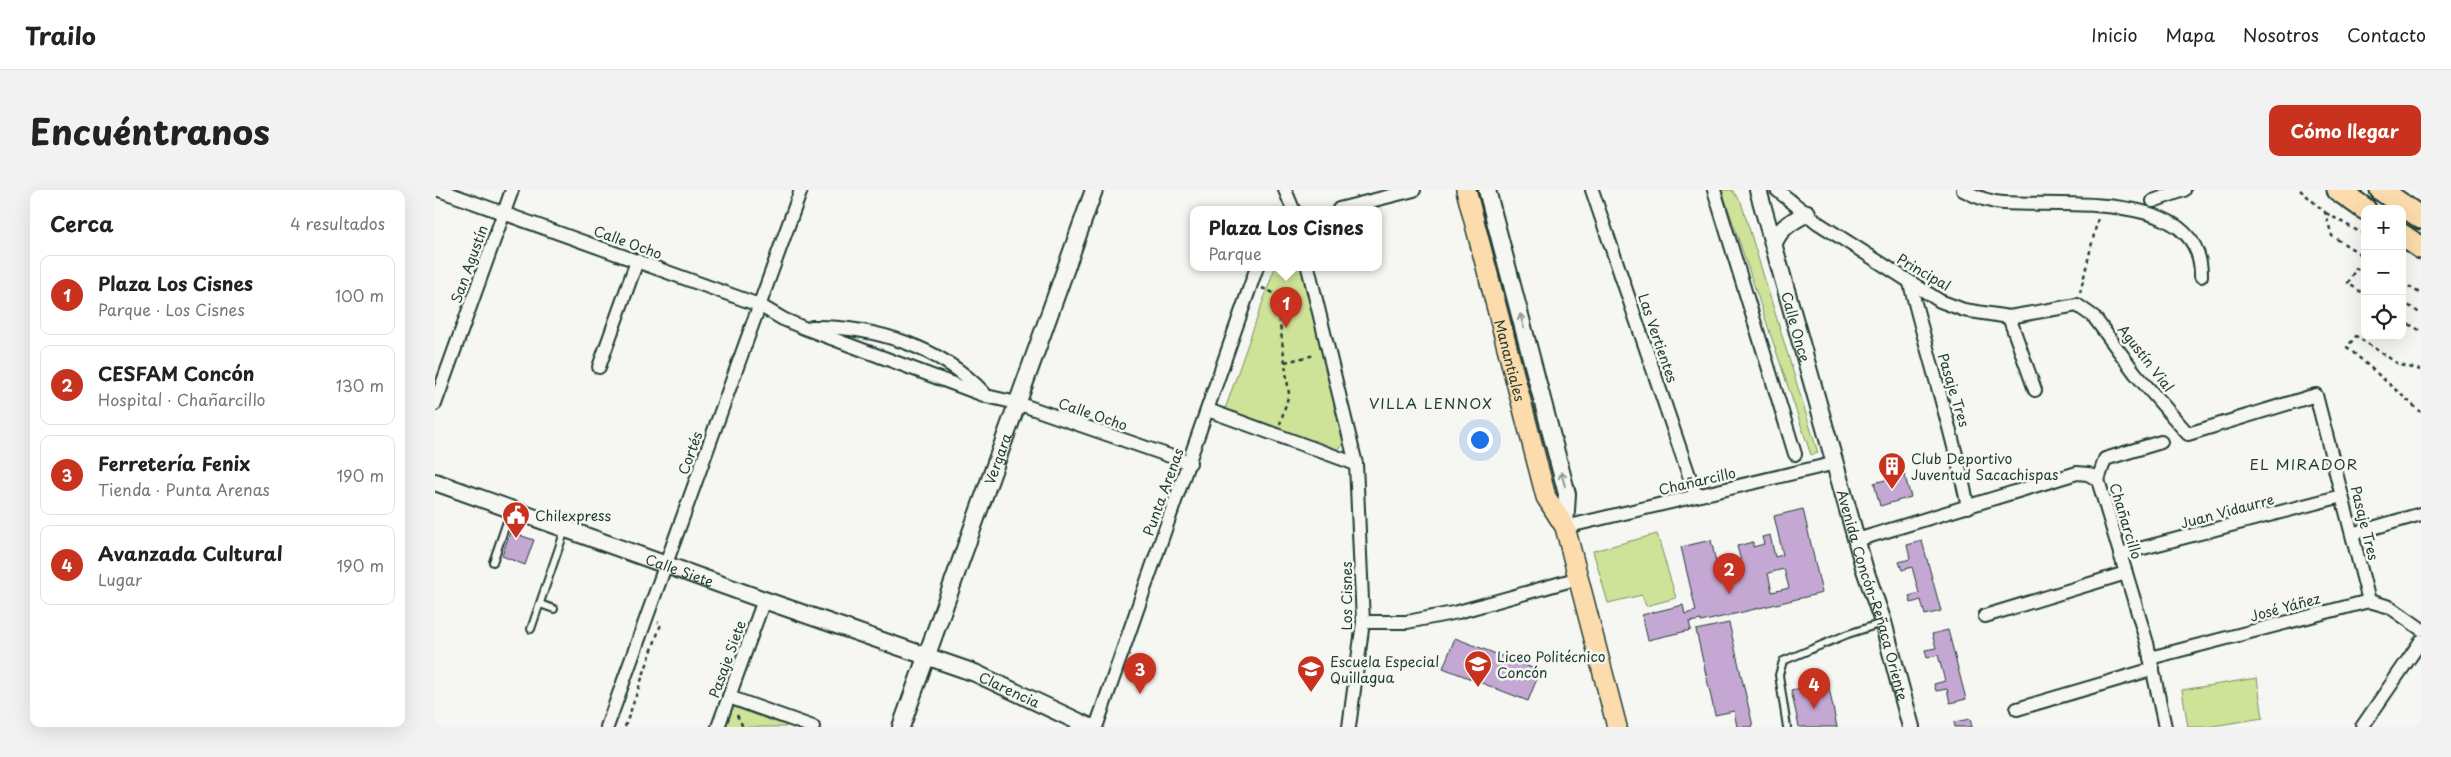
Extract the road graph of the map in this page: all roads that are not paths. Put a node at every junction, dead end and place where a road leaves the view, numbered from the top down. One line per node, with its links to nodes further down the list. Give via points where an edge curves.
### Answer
1 (439, 190): 21 (street, Calle Ocho)
2 (512, 190): 21 (street, San Agustín)
3 (801, 190): 32 (street, Cortés)
4 (1094, 190): 40 (street, Vergara)
5 (1285, 190): 18 (street)
6 (1414, 190): 19 (street)
7 (1466, 190): 55 (main road, Manantiales, via 1545,497)
8 (1487, 190): 55 (street, Manantiales, one-way to 8, via 1567,494)
9 (1592, 190): 50 (street, Las Vertientes)
10 (1714, 190): 44 (street)
11 (1758, 190): 25 (street, Calle Once)
12 (1777, 190): 22 (street, Principal)
13 (1963, 190): 17 (street, via 2005,203 2103,197)
14 (2183, 190): 17 (street)
15 (2338, 190): 20 (highway)
16 (2381, 190): 23 (highway)
17 (2153, 201): 30 (street, via 2175,214 2192,234 2200,255)
18 (1292, 206)
19 (1351, 206)
20 (2361, 206)
21 (504, 213): 27 (street, Calle Ocho); 41 (street, San Agustín)
22 (1807, 213): 25 (street, via 1790,222); 31 (street, Principal)
23 (2421, 218)
24 (2406, 238): 26 (highway)
25 (1774, 242): 46 (street, Calle Once)
26 (2421, 248)
27 (637, 261): 32 (street, Calle Ocho); 36 (street)
28 (1256, 271): 42 (street, Punta Arenas)
29 (1309, 271): 47 (street, Los Cisnes)
30 (2201, 276)
31 (1910, 283): 34 (street, Principal, via 1940,301 1964,310); 52 (street, Pasaje Tres)
32 (759, 305): 35 (street, Calle Ocho); 61 (street, Cortés)
33 (2077, 305): 34 (street, Principal); 38 (street, Agustín Vial, via 2094,316 2135,373 2188,434)
34 (2009, 318): 37 (street)
35 (804, 328): 39 (street, Calle Ocho); 39 (street, Calle Ocho, via 858,330 909,344 950,364)
36 (599, 367)
37 (2035, 390)
38 (2316, 395): 51 (street, Pasaje Tres)
39 (986, 396): 40 (street, Calle Ocho)
40 (1017, 403): 45 (street, Calle Ocho); 74 (street, Vergara)
41 (435, 404)
42 (1208, 410): 45 (street, Punta Arenas); 47 (street)
43 (2161, 442): 48 (street, via 2105,459)
44 (1795, 454)
45 (1190, 463): 84 (street, Punta Arenas)
46 (1836, 463): 50 (street, Chañarcillo); 58 (street, Avenida Concón-Reñaca Oriente)
47 (1356, 464): 69 (street, Los Cisnes)
48 (2097, 480): 52 (street, Chañarcillo, via 2088,474 2077,473); 59 (street, Chañarcillo)
49 (435, 482): 53 (street, Calle Siete)
50 (1697, 496): 55 (street, Chañarcillo)
51 (2342, 496): 57 (street, Pasaje Tres); 59 (street, Juan Vidaurre)
52 (1968, 507): 58 (street, Chañarcillo)
53 (512, 509): 56 (street, Calle Siete); 60 (lane)
54 (2421, 514): 57 (street)
55 (1565, 527): 63 (main road, Manantiales)
56 (565, 529): 61 (street, Calle Siete); 66 (lane)
57 (2352, 534): 65 (street, Pasaje Tres)
58 (1857, 540): 70 (street, Avenida Concón-Reñaca Oriente)
59 (2120, 554): 62 (street, Chañarcillo)
60 (493, 562)
61 (666, 565): 64 (street, Calle Siete); 79 (street, Cortés)
62 (2126, 573): 68 (street); 75 (street, Chañarcillo)
63 (1579, 578): 69 (street, via 1457,612 1407,622); 86 (main road, Manantiales)
64 (764, 600): 74 (street, Calle Siete); 76 (street, Pasaje Siete)
65 (2369, 601): 72 (street, via 2390,607); 75 (street, José Yáñez)
66 (540, 604): 67 (lane); 71 (lane)
67 (554, 609)
68 (1985, 616)
69 (1363, 622): 85 (street, Los Cisnes)
70 (1883, 622): 87 (lane, via 1783,661 1779,674); 88 (street, Avenida Concón-Reñaca Oriente)
71 (531, 629)
72 (2421, 629)
73 (2421, 641): 90 (street)
74 (926, 656): 82 (street, Vergara); 83 (street, Clarencia, via 1004,684)
75 (2152, 664): 77 (street, José Yáñez); 89 (street, Chañarcillo)
76 (729, 697): 78 (street); 80 (street, Pasaje Siete)
77 (2017, 709)
78 (796, 724): 81 (street)
79 (607, 727)
80 (718, 727)
81 (813, 727)
82 (901, 727)
83 (1091, 727)
84 (1096, 727)
85 (1349, 727)
86 (1617, 727)
87 (1787, 727)
88 (1911, 727)
89 (2165, 727)
90 (2362, 727)

